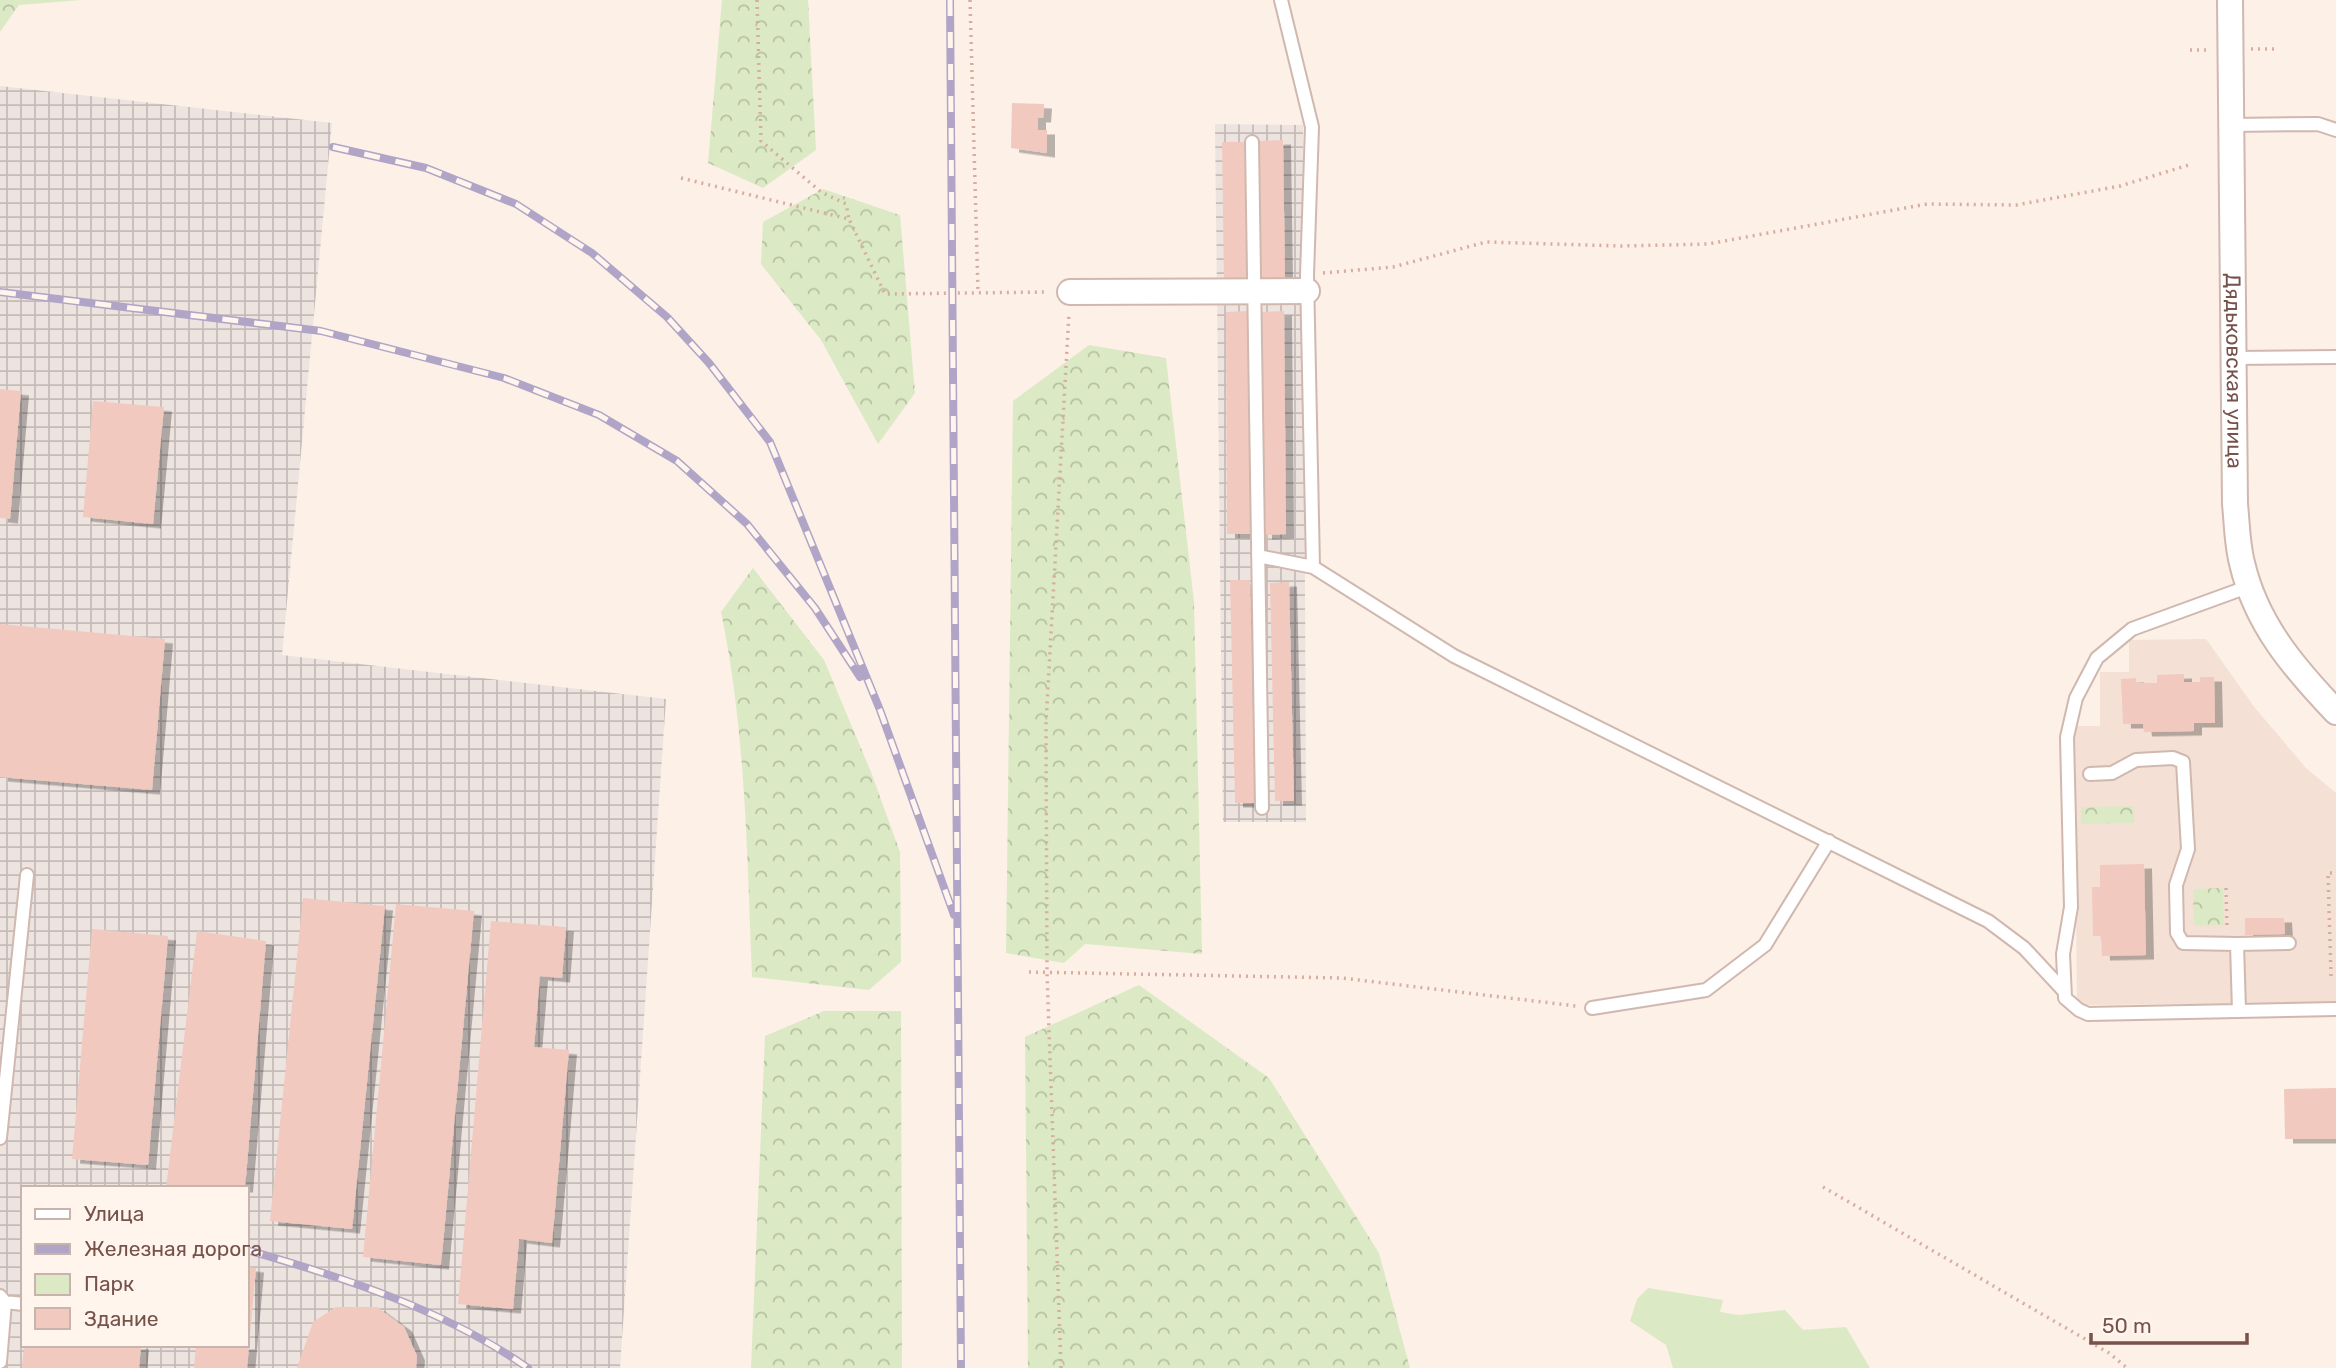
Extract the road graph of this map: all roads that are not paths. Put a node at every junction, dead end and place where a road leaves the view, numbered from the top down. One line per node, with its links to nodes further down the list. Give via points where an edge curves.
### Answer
1 (1281, 0): 6 (lane, via 1312,127)
2 (2230, 0): 3 (street, Дядьковская улица)
3 (2231, 125): 4 (lane, via 2318,124); 10 (street, Дядьковская улица)
4 (2336, 130)
5 (1252, 142): 7 (lane)
6 (1307, 283): 7 (street); 12 (lane)
7 (1254, 291): 8 (street); 11 (lane)
8 (1070, 292)
9 (2336, 357): 10 (lane)
10 (2233, 358): 13 (street, Дядьковская улица, via 2235,504 2241,563)
11 (1258, 556): 12 (lane); 16 (lane)
12 (1313, 567): 17 (lane, via 1454,656)
13 (2250, 586): 14 (street, Дядьковская улица, via 2262,620 2293,668); 21 (lane, via 2132,629 2097,658 2076,698 2067,737 2071,907 2063,954)
14 (2336, 712)
15 (2090, 774): 20 (lane, via 2112,773 2136,760 2173,758 2183,762 2188,849 2176,878 2177,933 2183,943)
16 (1262, 808)
17 (1829, 841): 21 (lane, via 1988,921 2024,948); 22 (lane, via 1765,945 1706,990)
18 (27, 875): 25 (lane)
19 (2289, 943): 20 (lane)
20 (2232, 944): 24 (lane)
21 (2064, 991): 24 (lane, via 2070,1004 2088,1014)
22 (1592, 1008)
23 (2336, 1009): 24 (lane)
24 (2239, 1011)
25 (0, 1138)
26 (3, 1299): 27 (lane); 28 (lane)
27 (21, 1304)
28 (0, 1362)

